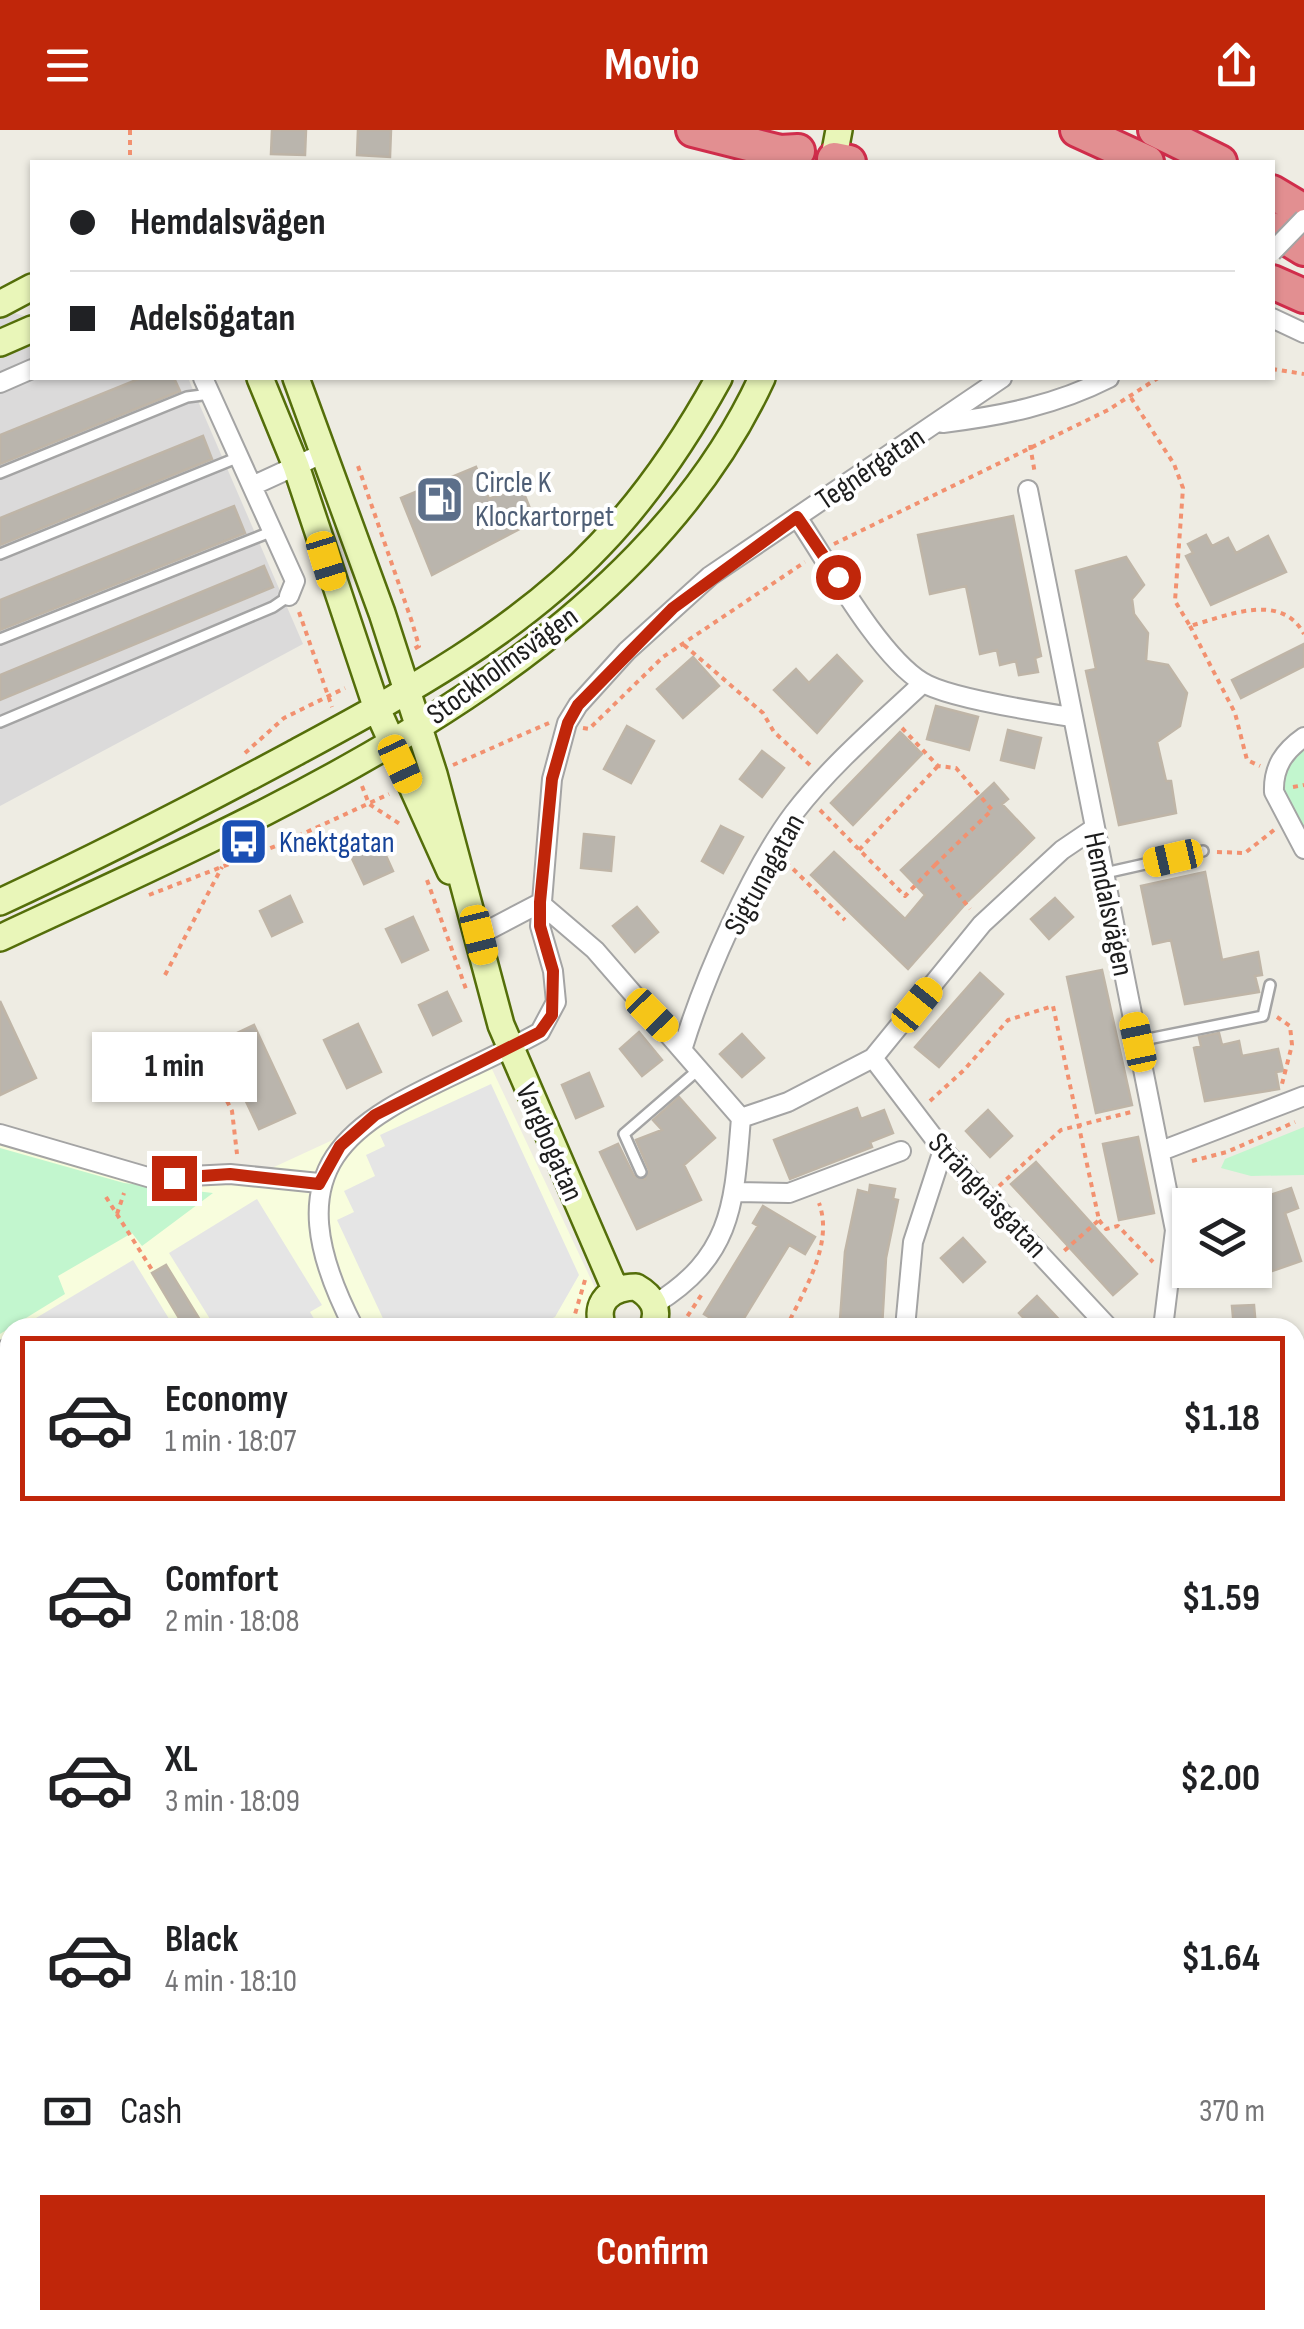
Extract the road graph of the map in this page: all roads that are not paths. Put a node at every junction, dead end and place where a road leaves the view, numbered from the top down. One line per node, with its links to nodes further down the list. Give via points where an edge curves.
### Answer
1 (693, 130): 4 (highway, via 780,152)
2 (1077, 130): 6 (highway)
3 (1155, 130): 7 (highway)
4 (799, 148): 5 (main road)
5 (839, 153)
6 (1143, 160)
7 (1216, 160)
8 (1275, 194): 9 (highway)
9 (1304, 211)
10 (1304, 219): 12 (street, bridge)
11 (1275, 231): 13 (highway)
12 (1275, 249)
13 (1304, 249)
14 (1275, 283): 16 (highway)
15 (30, 288): 17 (main road)
16 (1304, 296)
17 (0, 304)
18 (1275, 319): 20 (street)
19 (30, 330): 21 (main road)
20 (1304, 333)
21 (0, 343)
22 (30, 370): 29 (street)
23 (261, 380): 34 (main road)
24 (297, 380): 32 (main road)
25 (718, 380): 44 (main road, Stockholmsvägen, via 648,489 598,548 474,649)
26 (761, 380): 48 (main road, Stockholmsvägen, via 701,477 626,567 508,669)
27 (999, 380): 31 (street, Tegnérgatan)
28 (1104, 380): 31 (street, via 1003,415)
29 (0, 383)
30 (207, 386): 33 (street); 35 (lane)
31 (937, 423): 38 (street, Tegnérgatan)
32 (326, 452): 34 (street); 44 (main road)
33 (240, 457): 36 (street); 40 (lane)
34 (296, 466): 36 (street); 45 (main road)
35 (0, 474)
36 (252, 486): 39 (street)
37 (1028, 490): 46 (street, Hemdalsvägen)
38 (797, 517): 43 (street, via 872,628); 56 (street, Tegnérgatan, via 673,608 599,681 568,723 552,779)
39 (273, 531): 41 (street, via 295,581); 42 (lane)
40 (0, 554)
41 (288, 598): 47 (lane)
42 (0, 639)
43 (924, 683): 46 (street); 61 (street, Sigtunagatan, via 825,779 772,848)
44 (405, 693): 45 (main road, Stockholmsvägen); 48 (main road, Vargbogatan)
45 (377, 709): 50 (main road, Vargbogatan); 55 (main road, Stockholmsvägen)
46 (1072, 717): 51 (street, Hemdalsvägen)
47 (0, 722)
48 (419, 727): 50 (main road, Stockholmsvägen); 57 (main road, Vargbogatan)
49 (1304, 737): 52 (street, via 1276,770 1274,792)
50 (390, 742): 57 (main road, Vargbogatan); 58 (main road, Stockholmsvägen)
51 (1092, 829): 54 (street, Hemdalsvägen); 63 (street, via 982,924)
52 (1304, 849)
53 (1203, 851): 54 (lane)
54 (1102, 874): 60 (street, Hemdalsvägen)
55 (0, 902)
56 (540, 902): 57 (street); 61 (street, via 596,950); 62 (street, Tegnérgatan, via 556,1002 540,1032)
57 (479, 935): 62 (main road, Vargbogatan)
58 (0, 938)
59 (1270, 985): 60 (lane, via 1263,1016)
60 (1138, 1042): 70 (street, Hemdalsvägen)
61 (683, 1047): 64 (street)
62 (510, 1049): 72 (street, Tegnérgatan, via 375,1115 340,1146); 74 (main road, Vargbogatan)
63 (874, 1058): 66 (street); 68 (street, Strängnäsgatan)
64 (698, 1070): 66 (street); 71 (lane, via 624,1134)
65 (1304, 1096): 70 (street)
66 (742, 1118): 73 (street)
67 (0, 1134): 72 (street, via 151,1178 230,1174)
68 (943, 1150): 78 (street, via 913,1242); 79 (street, Strängnäsgatan)
69 (900, 1151): 73 (street, via 789,1193)
70 (1161, 1151): 80 (street, Hemdalsvägen, via 1174,1251)
71 (641, 1172)
72 (319, 1184): 76 (street, via 318,1234)
73 (736, 1192): 75 (street, via 720,1243)
74 (615, 1289): 75 (main road, via 636,1287); 77 (main road)
75 (654, 1316)
76 (350, 1318)
77 (601, 1318)
78 (906, 1318)
79 (1100, 1318)
80 (1164, 1318)

